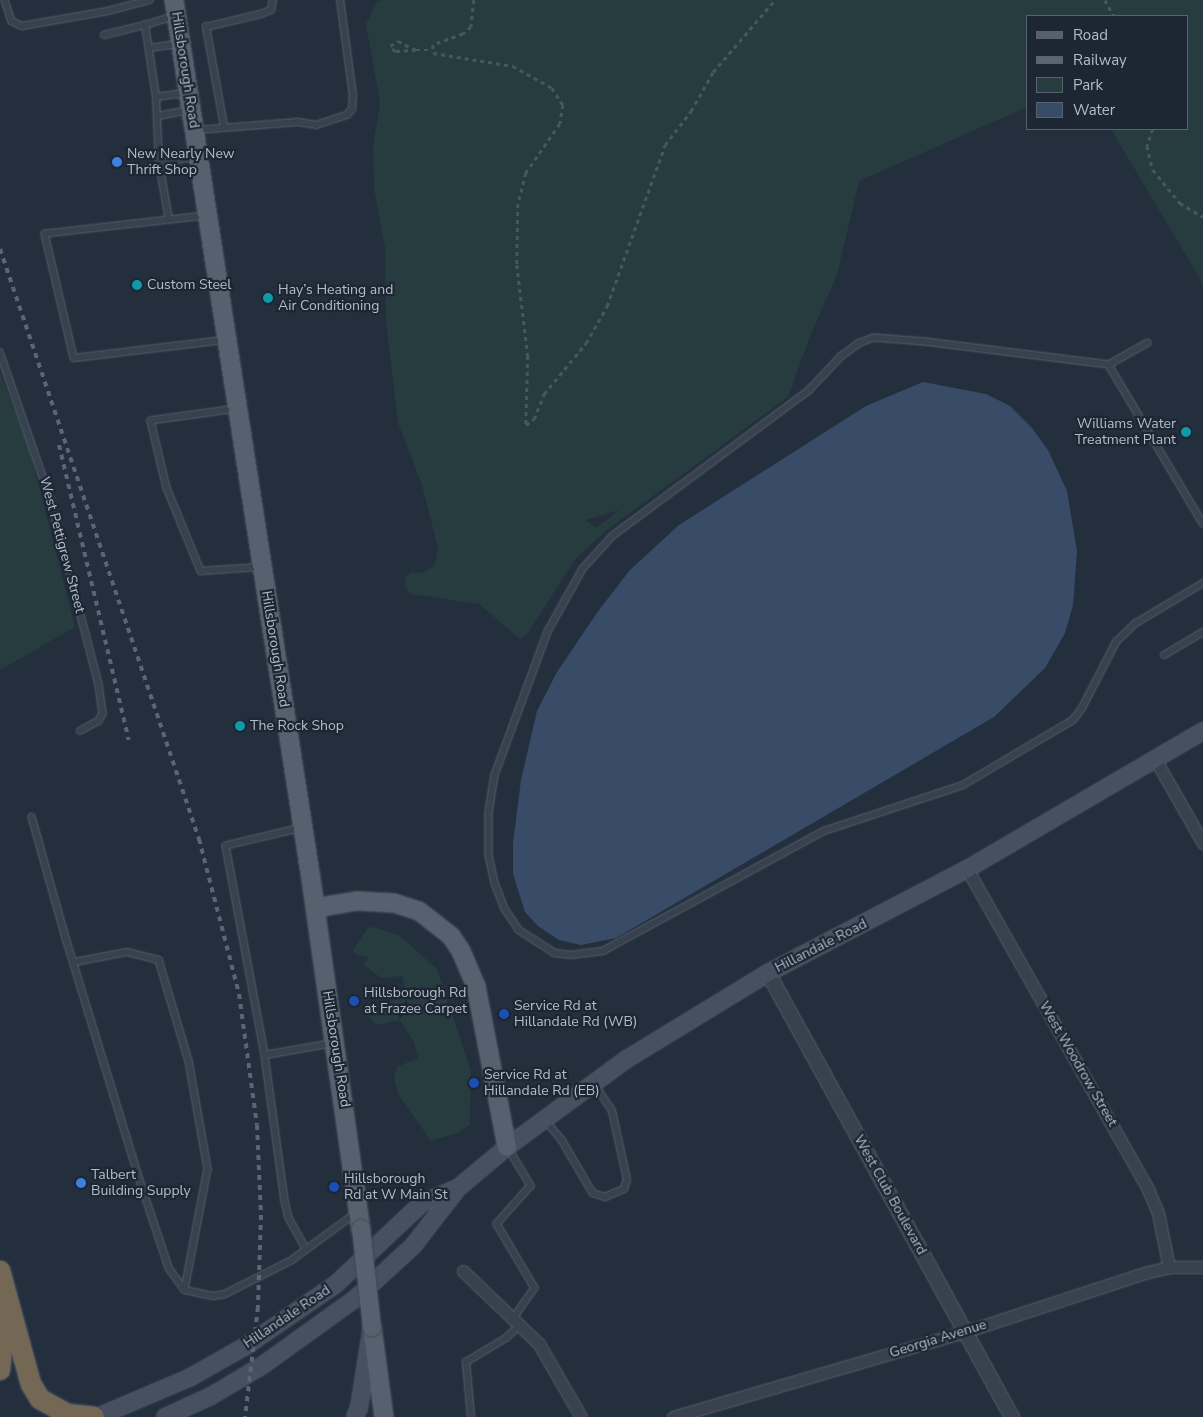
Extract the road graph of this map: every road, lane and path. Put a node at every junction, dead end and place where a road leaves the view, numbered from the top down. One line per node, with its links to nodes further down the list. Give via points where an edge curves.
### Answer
1 (4, 0): 8 (lane, via 12,21 22,26)
2 (150, 0): 8 (lane)
3 (273, 0): 20 (lane, via 271,10 206,27)
4 (340, 0): 20 (lane, via 352,96 350,112 316,125 298,122)
5 (474, 0): 16 (path, via 471,27 463,34 433,45)
6 (775, 0): 16 (path, via 713,72 691,111 665,145 607,306 586,343 544,394 534,420 526,425 528,356 517,266 518,204 526,173 560,124 562,100 552,88 513,66 485,59 440,57)
7 (1105, 0): 10 (path)
8 (136, 2)
9 (176, 8): 11 (lane); 13 (main road, Hillsborough Road)
10 (1113, 15)
11 (145, 25): 12 (lane); 14 (lane)
12 (104, 35)
13 (181, 44): 14 (lane); 18 (main road, Hillsborough Road)
14 (149, 48): 17 (lane)
15 (416, 50): 15 (path, via 398,41 390,46 395,52); 16 (path)
16 (432, 50)
17 (156, 97): 18 (lane); 19 (lane)
18 (190, 101): 19 (lane); 21 (main road, Hillsborough Road)
19 (158, 116): 24 (lane)
20 (224, 126): 21 (lane)
21 (195, 130): 23 (main road, Hillsborough Road)
22 (1153, 130): 26 (path, via 1147,146 1154,170 1180,203)
23 (198, 156): 24 (lane); 25 (main road, Hillsborough Road)
24 (159, 163): 27 (lane)
25 (208, 216): 27 (lane); 28 (main road, Hillsborough Road)
26 (1203, 217)
27 (169, 220): 28 (lane, via 45,234 74,358)
28 (226, 340): 32 (main road, Hillsborough Road)
29 (1148, 343): 31 (lane)
30 (0, 352): 38 (lane, West Pettigrew Street, via 49,494 98,685 103,714 99,721)
31 (1109, 365): 33 (lane); 35 (lane, via 925,342 874,338 860,343 808,391 599,548 583,569 548,632 495,775 489,812 489,854 495,883 506,909 519,930 555,952 571,955 603,951 824,831 963,785 1073,720 1116,642 1136,623)
32 (237, 409): 34 (main road, Hillsborough Road); 34 (lane, via 151,421 167,488 200,571 242,571)
33 (1203, 523)
34 (262, 567): 42 (main road, Hillsborough Road)
35 (1203, 582)
36 (1203, 632): 37 (lane)
37 (1164, 656)
38 (81, 731)
39 (1203, 731): 40 (main road, Hillandale Road)
40 (1155, 759): 43 (street); 44 (main road, Hillandale Road)
41 (32, 817): 46 (lane, via 66,938)
42 (302, 828): 45 (main road, Hillsborough Road); 49 (lane, via 226,846)
43 (1203, 843)
44 (967, 869): 47 (main road, Hillandale Road); 56 (street, West Woodrow Street, via 1147,1187 1158,1213)
45 (315, 908): 48 (main road, Hillsborough Road); 52 (main road, via 357,902 394,903 419,911 451,936 476,986)
46 (76, 962): 60 (lane, via 169,1268); 60 (lane, via 127,952 159,960 189,1061 208,1169)
47 (768, 973): 50 (main road, Hillandale Road); 64 (street, West Club Boulevard)
48 (335, 1043): 49 (lane); 54 (main road, Hillsborough Road)
49 (266, 1055): 55 (lane, via 285,1201 289,1218)
50 (593, 1082): 51 (main road, Hillandale Road); 51 (lane, via 612,1111 627,1180 619,1193 600,1197 593,1193 562,1140)
51 (544, 1119): 52 (main road, Hillandale Road)
52 (507, 1147): 53 (main road, Hillandale Road); 62 (lane, via 531,1186 497,1224 535,1288)
53 (458, 1188): 66 (main road, Hillandale Road, via 422,1203 336,1284 249,1344 189,1378); 67 (main road, Hillandale Road, via 414,1246 354,1300 263,1365 211,1396)
54 (360, 1211): 55 (lane); 63 (main road, Hillsborough Road, bridge)
55 (306, 1249): 60 (lane, via 225,1294 213,1296)
56 (1169, 1267): 57 (street, Georgia Avenue); 64 (street, Georgia Avenue)
57 (1203, 1267)
58 (463, 1270): 62 (street)
59 (0, 1271): 66 (highway, via 31,1384 40,1399 67,1414)
60 (185, 1290)
61 (0, 1314): 65 (highway, via 3,1334)
62 (517, 1322): 70 (lane, via 506,1338 466,1362); 71 (street, via 538,1344)
63 (372, 1327): 68 (main road, via 359,1408); 69 (main road, Hillsborough Road)
64 (964, 1332): 72 (street, Georgia Avenue); 73 (street, West Club Boulevard)
65 (0, 1370)
66 (96, 1417)
67 (165, 1417)
68 (354, 1417)
69 (384, 1417)
70 (471, 1417)
71 (581, 1417)
72 (673, 1417)
73 (1012, 1417)

